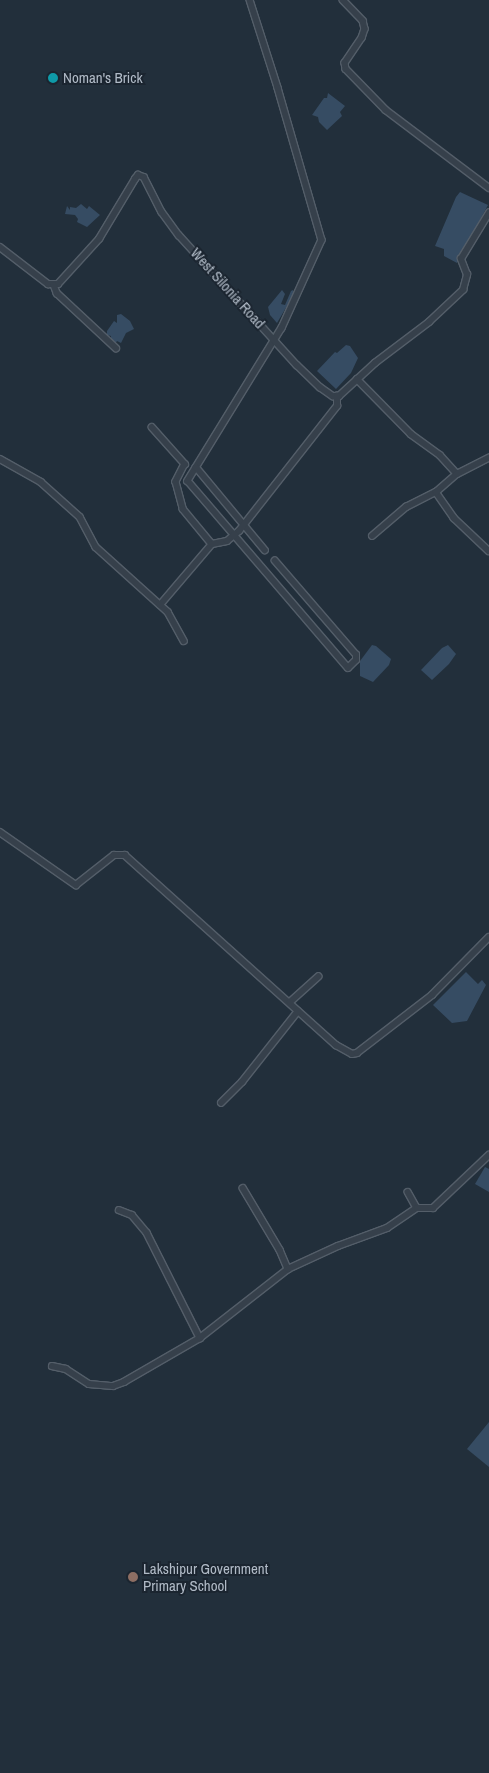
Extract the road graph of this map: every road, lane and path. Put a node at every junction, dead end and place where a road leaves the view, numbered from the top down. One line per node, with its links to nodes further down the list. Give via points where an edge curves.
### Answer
1 (250, 0): 7 (street, via 322,240 293,306)
2 (343, 0): 3 (street, via 363,21 365,29 345,63 346,69 386,110)
3 (489, 188)
4 (489, 213): 9 (street, via 461,259 467,276 466,284 457,297)
5 (0, 247): 6 (street, via 48,284)
6 (54, 285): 7 (street, West Silonia Road, via 99,239 138,175 144,177 162,212 179,235); 8 (street, via 57,293)
7 (274, 339): 10 (street, West Silonia Road, via 320,387); 14 (street)
8 (116, 348)
9 (357, 379): 10 (street); 15 (street, via 411,434 440,455)
10 (337, 396): 17 (street, via 336,406)
11 (152, 427): 20 (street, via 185,464 176,482 183,509)
12 (489, 458): 15 (street)
13 (0, 459): 24 (street, via 54,492 80,517 96,547)
14 (196, 467): 17 (street); 18 (street, via 188,481)
15 (457, 474): 16 (street)
16 (436, 492): 19 (street, via 406,507); 22 (street, via 454,518)
17 (243, 526): 18 (street); 21 (street)
18 (234, 536): 20 (street, via 227,542); 23 (street, via 348,668 356,660 356,655)
19 (372, 536)
20 (212, 544): 24 (street)
21 (265, 550)
22 (489, 551)
23 (275, 561)
24 (160, 605): 25 (street, via 168,612)
25 (184, 641)
26 (0, 832): 29 (street, via 76,886 114,855 125,855)
27 (489, 937): 30 (street, via 432,995 357,1053 352,1054 336,1045)
28 (318, 977): 29 (street)
29 (290, 1002): 30 (street)
30 (298, 1011): 31 (street, via 242,1082)
31 (221, 1103)
32 (489, 1155): 35 (street, via 433,1208)
33 (243, 1188): 37 (street)
34 (408, 1192): 35 (street)
35 (417, 1208): 37 (street, via 387,1228)
36 (119, 1210): 38 (street, via 132,1215 147,1233)
37 (288, 1269): 38 (street)
38 (200, 1338): 39 (street, via 113,1386 90,1384 66,1369)
39 (52, 1366)

